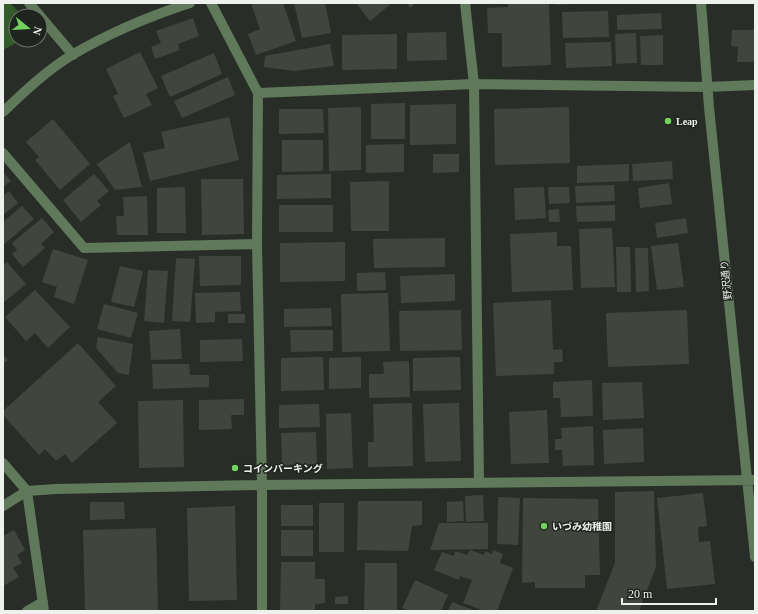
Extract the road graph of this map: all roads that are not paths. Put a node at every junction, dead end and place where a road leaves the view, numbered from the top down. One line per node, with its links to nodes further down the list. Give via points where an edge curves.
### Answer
1 (190, 3): 6 (street, via 152,15)
2 (211, 3): 10 (street)
3 (466, 3): 7 (street)
4 (702, 3): 9 (street, 野沢通り)
5 (33, 4): 6 (street)
6 (72, 55): 11 (street)
7 (474, 84): 9 (street); 10 (street); 16 (street)
8 (755, 85): 9 (street)
9 (707, 87): 15 (street, 野沢通り)
10 (258, 94): 13 (street)
11 (3, 112)
12 (3, 153): 13 (street, via 84,248)
13 (257, 244): 17 (street)
14 (3, 463): 18 (street)
15 (751, 480): 16 (street); 20 (street, 野沢通り)
16 (479, 482): 17 (street)
17 (262, 485): 18 (street); 23 (street)
18 (27, 491): 19 (street); 21 (street)
19 (3, 506)
20 (755, 557)
21 (44, 606): 22 (street)
22 (27, 611)
23 (262, 611)

